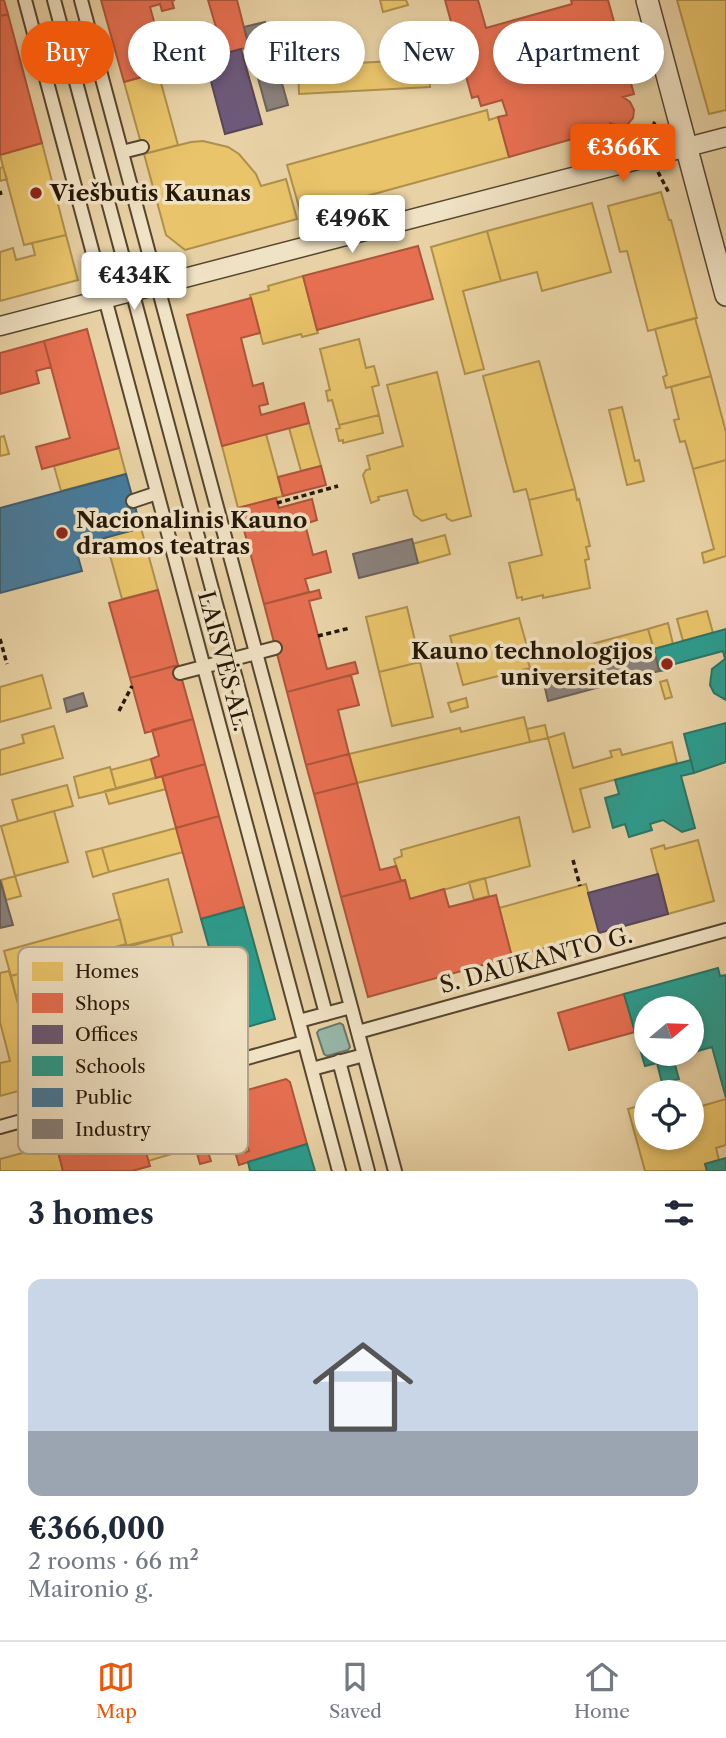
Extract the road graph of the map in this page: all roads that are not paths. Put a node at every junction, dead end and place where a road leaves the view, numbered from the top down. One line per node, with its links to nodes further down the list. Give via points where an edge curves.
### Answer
1 (25, 0): 12 (street, LAISVĖS AL.)
2 (54, 0): 10 (street, LAISVĖS AL.)
3 (81, 0): 8 (street, LAISVĖS AL.)
4 (647, 0): 7 (street)
5 (726, 137): 7 (street)
6 (142, 147): 8 (street)
7 (687, 147): 9 (street); 11 (street)
8 (122, 152): 9 (street, LAISVĖS AL.)
9 (158, 286): 10 (street); 17 (street, LAISVĖS AL.)
10 (132, 292): 12 (street); 18 (street, LAISVĖS AL.)
11 (726, 295)
12 (105, 299): 13 (street); 14 (street, LAISVĖS AL.)
13 (0, 326)
14 (157, 494): 15 (street); 19 (street, LAISVĖS AL.)
15 (134, 501)
16 (275, 648): 17 (street)
17 (256, 653): 18 (street); 22 (street, LAISVĖS AL.)
18 (231, 659): 19 (street); 23 (street, LAISVĖS AL.)
19 (204, 667): 20 (street); 24 (street, LAISVĖS AL.)
20 (180, 673)
21 (726, 930): 25 (street, S. DAUKANTO G.)
22 (351, 1007): 23 (street); 25 (street, LAISVĖS AL.)
23 (326, 1014): 24 (street)
24 (299, 1021): 26 (street, LAISVĖS AL.)
25 (358, 1032): 27 (street, LAISVĖS AL.)
26 (304, 1042): 28 (street); 30 (street, LAISVĖS AL.)
27 (364, 1055): 29 (street); 35 (street, LAISVĖS AL.)
28 (248, 1058)
29 (339, 1062): 30 (street); 34 (street)
30 (312, 1069): 33 (street, LAISVĖS AL.)
31 (18, 1122): 32 (street)
32 (0, 1127)
33 (339, 1171)
34 (368, 1171)
35 (395, 1171)

